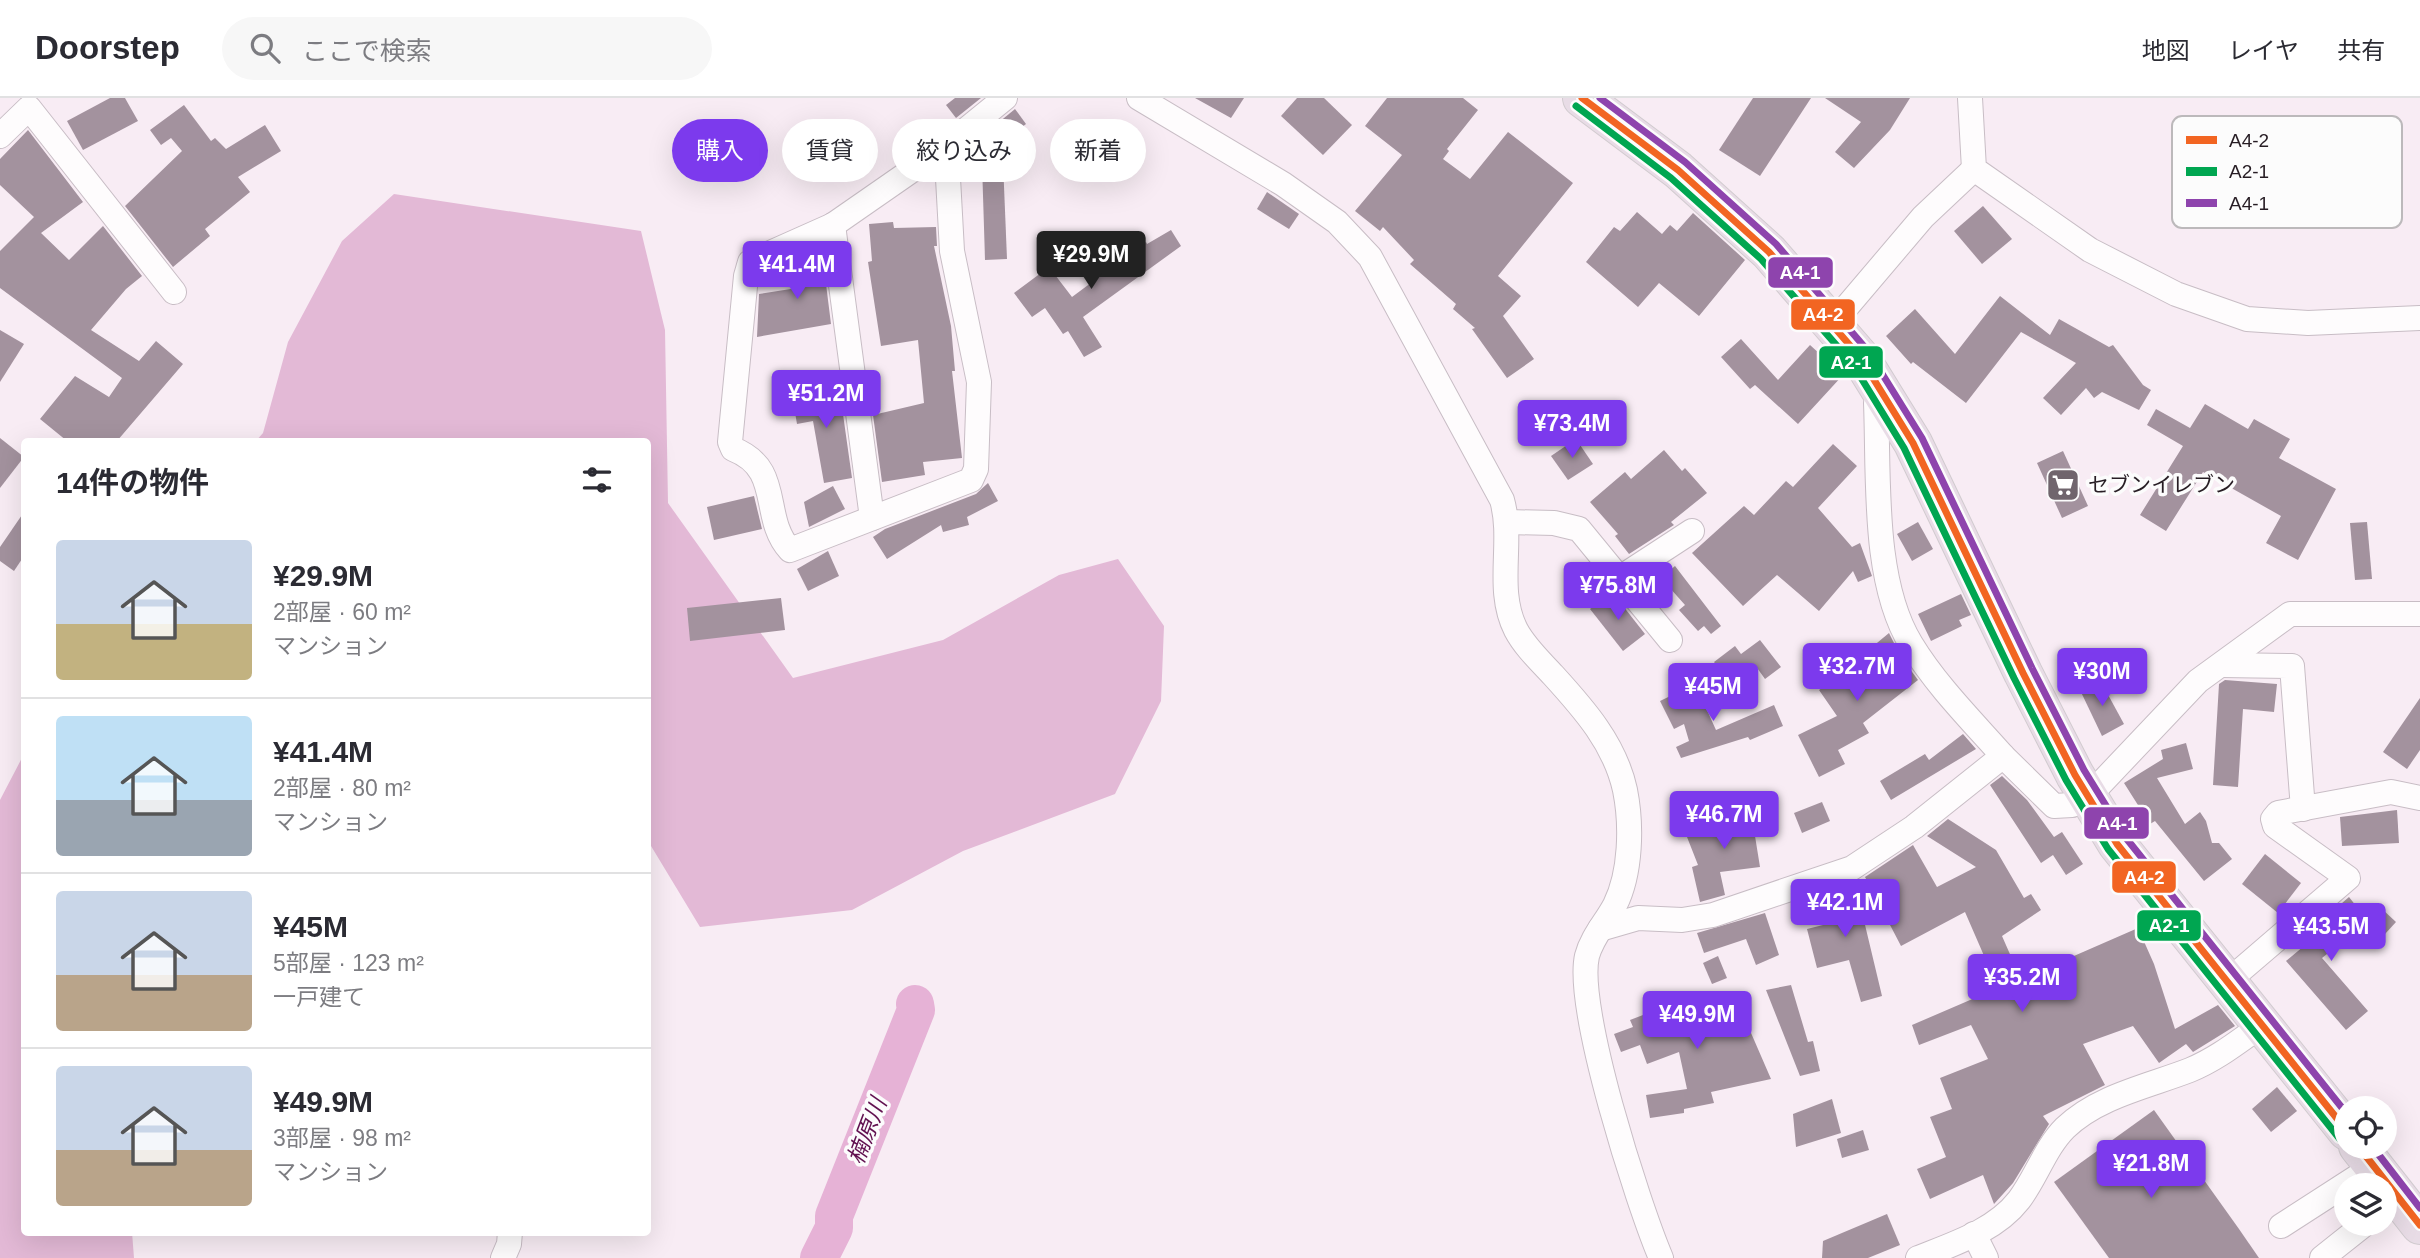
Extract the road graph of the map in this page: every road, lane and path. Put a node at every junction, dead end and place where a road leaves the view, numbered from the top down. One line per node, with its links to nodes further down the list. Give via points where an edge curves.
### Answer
1 (1005, 98): 6 (street)
2 (1582, 98): 14 (highway, via 1678,170 1769,252)
3 (1970, 98): 8 (street)
4 (1147, 100): 17 (street, via 1338,222 1370,257 1502,500)
5 (38, 103): 7 (street); 12 (street)
6 (979, 119)
7 (0, 136)
8 (1974, 169): 13 (street, via 2090,250 2176,294 2247,318 2308,323); 14 (street, via 1923,217)
9 (895, 182): 11 (street)
10 (948, 182): 16 (street, via 952,251 979,382 976,469 971,480)
11 (833, 225): 16 (street); 16 (street, via 750,262 730,442 733,449 749,455 761,467 781,540 790,550)
12 (174, 292)
13 (2420, 318)
14 (1833, 323): 15 (highway)
15 (1885, 395): 23 (street, via 1876,403 1883,548 1892,600 1909,642 1937,682); 24 (highway)
16 (872, 518)
17 (1507, 522): 19 (street, via 1554,523 1579,529); 27 (street, via 1504,576 1515,628 1594,722 1617,763 1625,790 1630,831 1624,873 1616,904)
18 (1692, 531): 19 (street)
19 (1620, 578): 21 (street)
20 (2420, 614): 22 (street, via 2290,614)
21 (1670, 640)
22 (2222, 666): 24 (street, via 2198,681); 26 (street, via 2292,666)
23 (2003, 756): 24 (street, via 2054,806 2072,805); 27 (street, via 1914,827 1852,868 1713,915 1682,920 1638,918)
24 (2088, 797): 28 (highway, via 2144,881)
25 (2420, 797): 26 (street, via 2391,792)
26 (2304, 809): 28 (street, via 2278,813 2273,818 2275,826 2348,878)
27 (1600, 929): 39 (street, via 1587,957 1591,1028)
28 (2227, 982): 29 (highway)
29 (2262, 1025): 30 (highway); 35 (street, via 2214,1059 2128,1092 2065,1128 2018,1201)
30 (2334, 1115)
31 (2362, 1159): 34 (street)
32 (2368, 1159): 33 (highway)
33 (2402, 1210)
34 (2281, 1226)
35 (1974, 1234): 40 (street); 41 (street)
36 (510, 1236): 38 (street)
37 (2350, 1236): 42 (street)
38 (503, 1258)
39 (1661, 1258)
40 (1919, 1258)
41 (1986, 1258)
42 (2322, 1258)

